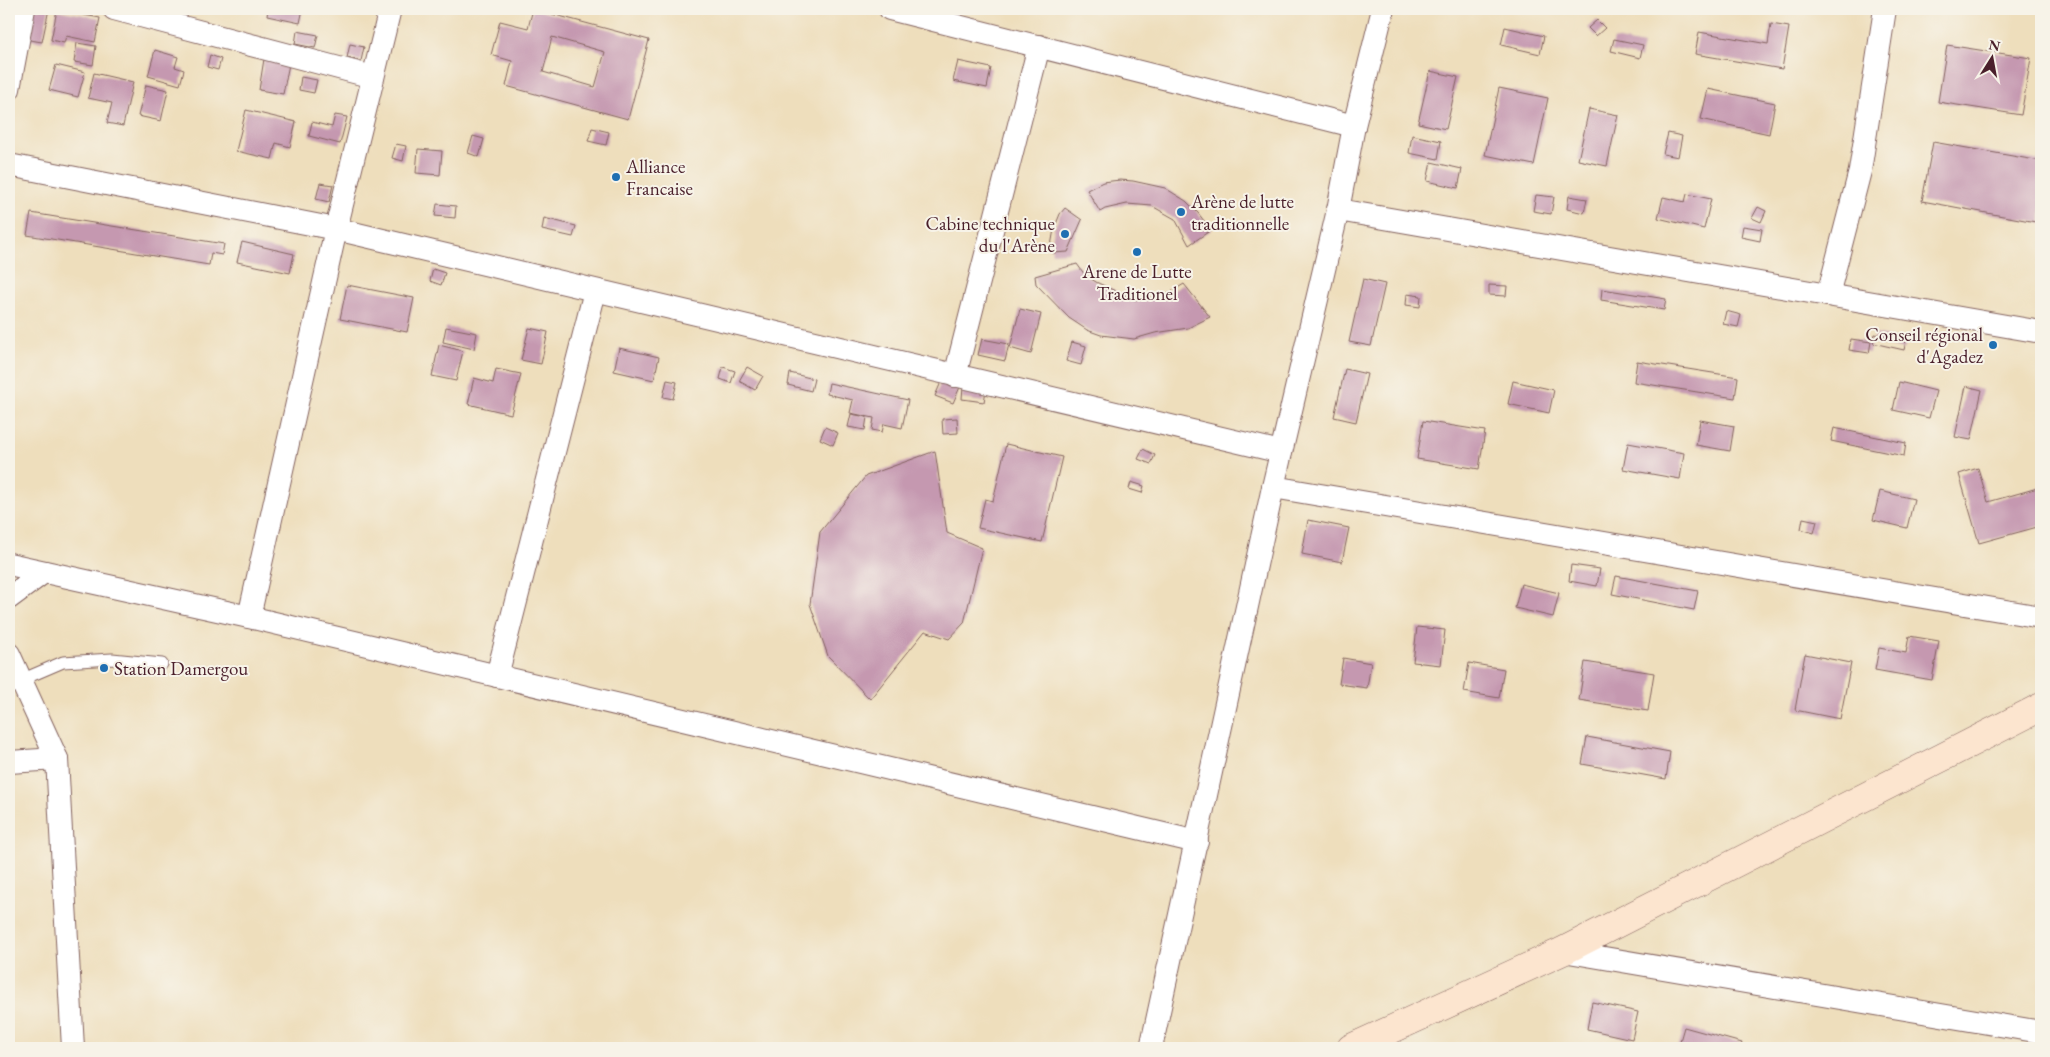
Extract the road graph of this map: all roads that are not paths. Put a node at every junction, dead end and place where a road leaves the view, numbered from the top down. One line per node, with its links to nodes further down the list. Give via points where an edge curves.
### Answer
1 (24, 9): 9 (street)
2 (114, 9): 8 (street)
3 (390, 9): 8 (street)
4 (890, 9): 7 (street)
5 (1383, 9): 10 (street)
6 (1885, 9): 15 (street, via 1860,172)
7 (1039, 46): 10 (street); 17 (street)
8 (373, 77): 13 (street)
9 (9, 89)
10 (1354, 126): 12 (street)
11 (9, 165): 13 (street)
12 (1338, 210): 15 (street); 18 (street)
13 (336, 229): 14 (street); 23 (street)
14 (595, 291): 17 (street); 27 (street)
15 (1828, 296): 16 (street)
16 (2041, 332)
17 (955, 376): 18 (street)
18 (1281, 452): 19 (street)
19 (1273, 487): 24 (street); 32 (street)
20 (9, 564): 21 (street)
21 (44, 572): 22 (street); 23 (street)
22 (9, 598)
23 (249, 617): 27 (street)
24 (2041, 617)
25 (9, 654): 28 (street)
26 (162, 664): 28 (lane, via 112,659 63,662)
27 (498, 676): 32 (street)
28 (21, 680): 30 (street)
29 (2041, 707): 33 (main road)
30 (57, 759): 31 (street); 35 (street)
31 (9, 762)
32 (1197, 842): 36 (street)
33 (1563, 951): 34 (street); 37 (main road)
34 (2041, 1032)
35 (73, 1048)
36 (1151, 1048)
37 (1351, 1048)

